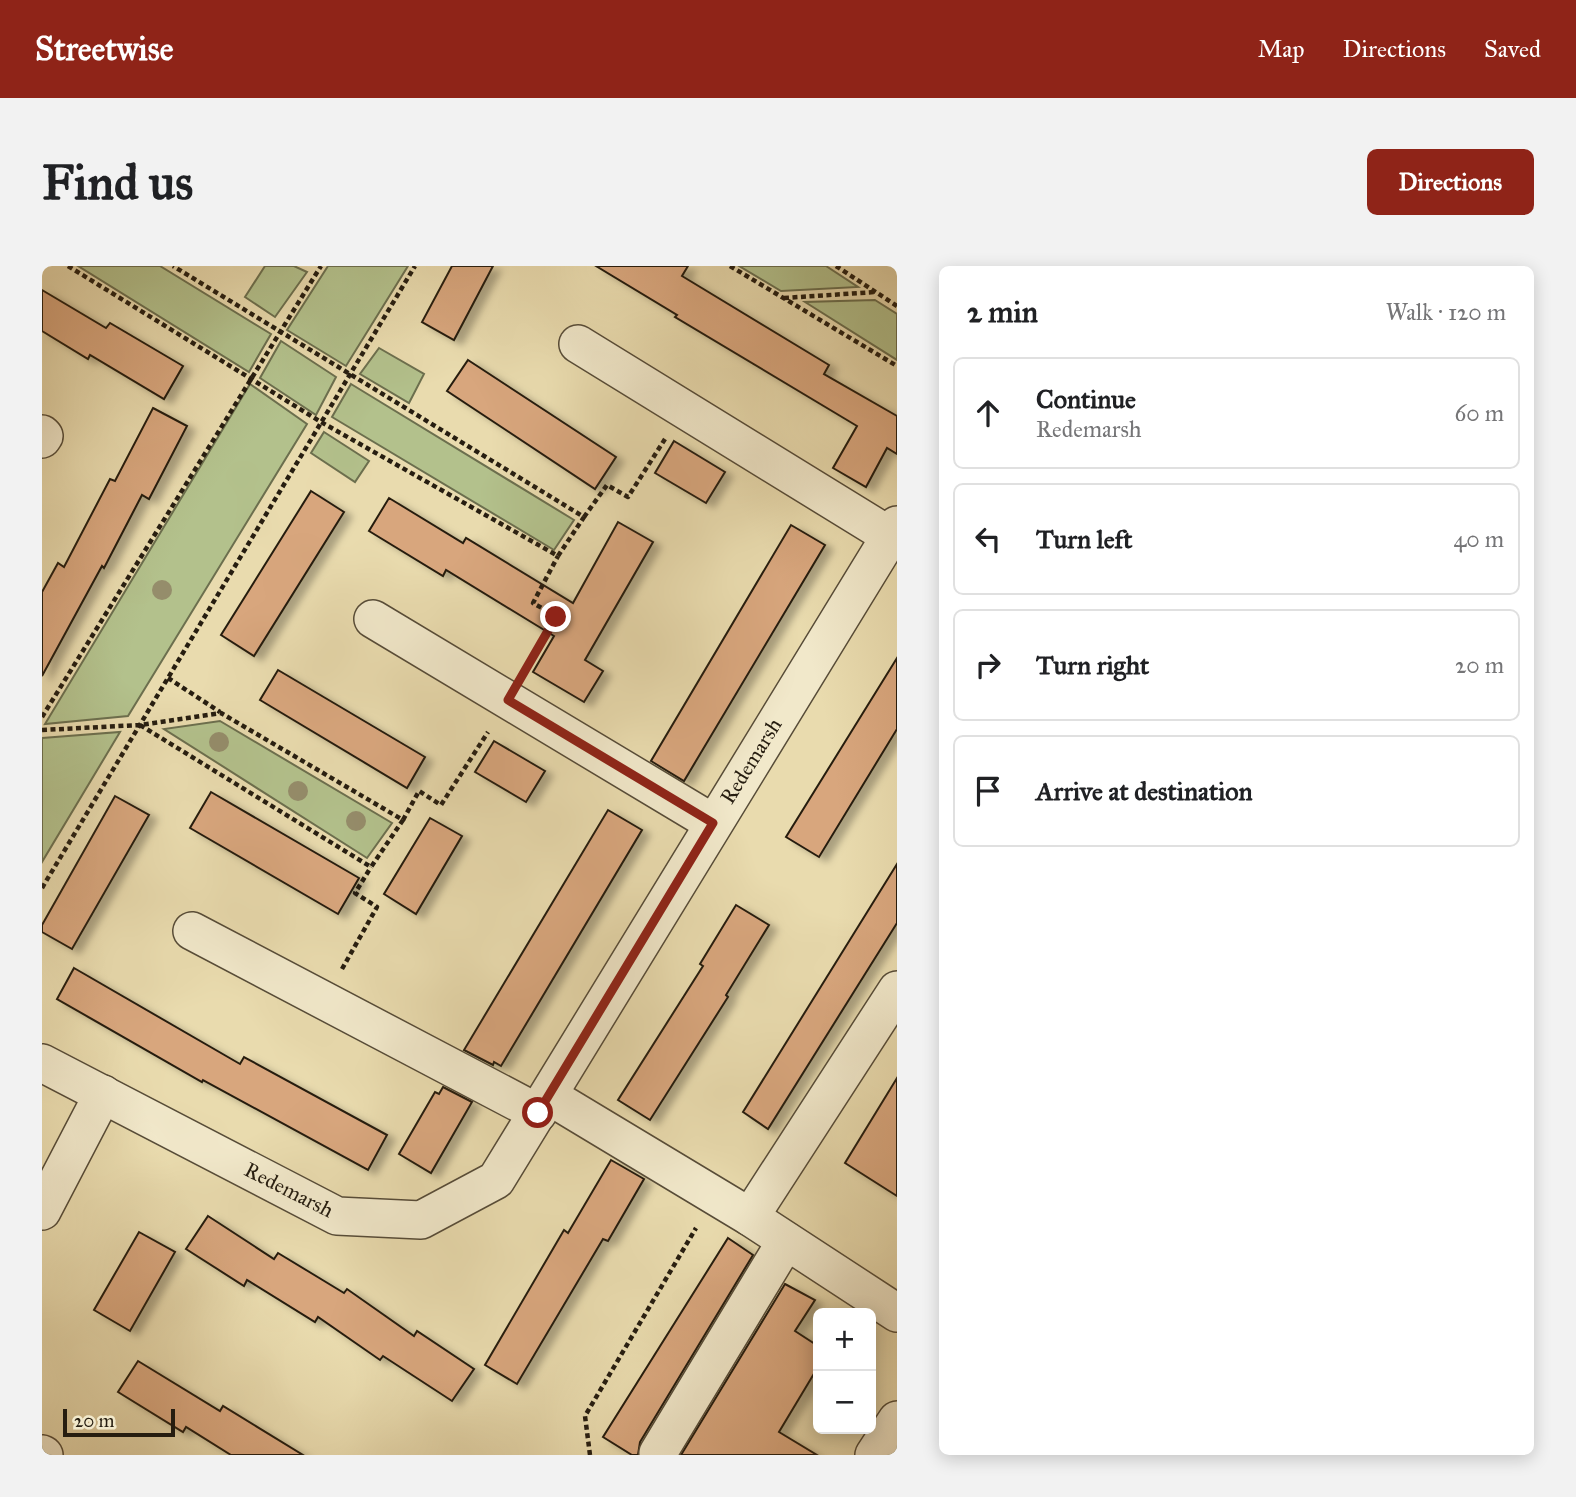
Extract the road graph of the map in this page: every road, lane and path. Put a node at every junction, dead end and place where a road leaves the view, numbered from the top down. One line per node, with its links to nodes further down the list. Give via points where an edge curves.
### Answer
1 (68, 266): 14 (path)
2 (173, 266): 10 (path)
3 (321, 266): 10 (path)
4 (415, 266): 13 (path)
5 (730, 266): 8 (path)
6 (835, 266): 7 (path)
7 (875, 292): 8 (path); 9 (path)
8 (783, 298): 12 (path)
9 (897, 306)
10 (279, 331): 13 (path); 14 (path)
11 (578, 344): 15 (street)
12 (897, 366)
13 (349, 376): 16 (path); 17 (path)
14 (250, 377): 16 (path); 24 (path)
15 (684, 409): 17 (path, via 628,497 607,485); 18 (street)
16 (321, 422): 19 (path); 21 (path)
17 (584, 517): 19 (path)
18 (894, 530): 28 (street, Redemarsh)
19 (558, 556): 22 (path, via 533,603 556,617)
20 (373, 619): 22 (street)
21 (168, 678): 23 (path); 25 (path)
22 (508, 700): 27 (path, via 441,805 419,791); 28 (street)
23 (221, 713): 25 (path); 27 (path)
24 (42, 717)
25 (140, 725): 26 (path); 29 (path); 30 (path)
26 (42, 730)
27 (403, 820): 29 (path)
28 (713, 823): 36 (street, Redemarsh)
29 (371, 867): 33 (path, via 355,893 377,907)
30 (42, 888)
31 (191, 931): 33 (street)
32 (897, 990): 39 (street)
33 (324, 1000): 36 (street)
34 (42, 1063): 35 (street, Redemarsh)
35 (103, 1094): 36 (street, Redemarsh, via 337,1216 421,1220 496,1180); 38 (street)
36 (544, 1105): 37 (street)
37 (715, 1196): 39 (street); 44 (path, via 584,1416)
38 (42, 1211)
39 (750, 1217): 40 (street)
40 (786, 1241): 41 (street); 43 (street)
41 (897, 1312)
42 (897, 1420): 45 (street)
43 (658, 1453)
44 (590, 1455)
45 (874, 1455)

